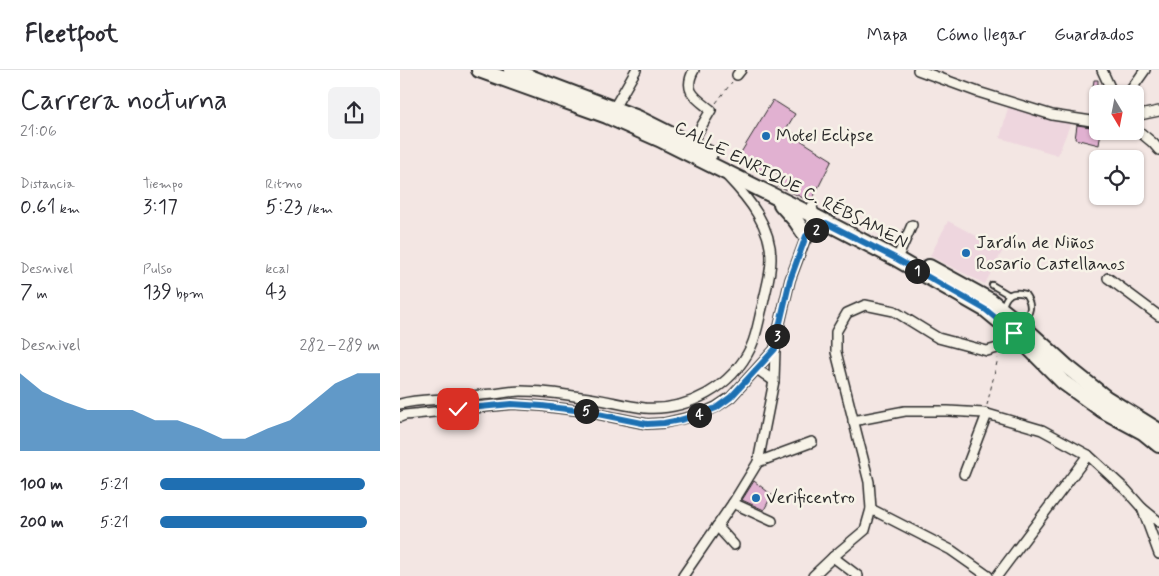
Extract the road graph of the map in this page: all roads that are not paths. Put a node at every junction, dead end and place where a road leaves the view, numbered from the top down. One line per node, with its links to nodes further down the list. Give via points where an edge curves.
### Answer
1 (479, 70): 17 (main road, CALLE ENRIQUE C. RÉBSAMEN, via 607,116)
2 (511, 70): 10 (main road, CALLE ENRIQUE C. RÉBSAMEN)
3 (636, 70): 10 (street)
4 (694, 70): 15 (street, via 689,88 711,110)
5 (918, 70): 13 (street, via 1052,115)
6 (1102, 70): 8 (street)
7 (1145, 70): 9 (street)
8 (1109, 85)
9 (1134, 85)
10 (614, 108): 15 (main road, CALLE ENRIQUE C. RÉBSAMEN)
11 (1159, 111): 12 (street)
12 (1144, 114)
13 (1089, 121)
14 (1144, 136): 16 (street)
15 (691, 144): 19 (main road, CALLE ENRIQUE C. RÉBSAMEN)
16 (1159, 150)
17 (720, 169): 18 (main road, CALLE ENRIQUE C. RÉBSAMEN); 32 (street, via 744,195 764,226 769,241 769,276 756,333 745,359 721,385 692,401 672,406 642,408 583,397)
18 (770, 195): 19 (main road, CALLE ENRIQUE C. RÉBSAMEN); 21 (main road, via 784,207)
19 (817, 215): 21 (main road); 22 (main road, CALLE ENRIQUE C. RÉBSAMEN); 26 (main road, CALLE ENRIQUE C. RÉBSAMEN, via 986,310)
20 (912, 225): 22 (street)
21 (806, 236): 29 (street, via 790,280)
22 (900, 252): 26 (main road, CALLE ENRIQUE C. RÉBSAMEN, via 991,300)
23 (1108, 278): 27 (street)
24 (992, 285): 25 (lane)
25 (1009, 295): 26 (lane); 28 (lane, via 1016,292 1025,294 1030,300 1028,316)
26 (1000, 314): 28 (main road, CALLE ENRIQUE C. RÉBSAMEN)
27 (1159, 316)
28 (1017, 329): 37 (main road, CALLE ENRIQUE C. RÉBSAMEN, via 1063,382); 38 (street, via 1008,342 987,351 938,338 894,311 865,305 847,314 836,332 836,352); 39 (main road, CALLE ENRIQUE C. RÉBSAMEN, via 1106,398)
29 (775, 349): 30 (street); 31 (street)
30 (756, 369): 31 (street); 34 (street, via 731,397 716,408 664,423 647,424)
31 (774, 381): 44 (street)
32 (536, 393): 33 (street, via 521,391); 34 (street)
33 (400, 404)
34 (534, 405): 36 (street, via 512,404)
35 (986, 414): 38 (street, via 905,411); 43 (street, via 1042,430); 45 (street)
36 (400, 417)
37 (1117, 418): 41 (main road, CALLE ENRIQUE C. RÉBSAMEN); 42 (street)
38 (853, 421): 48 (street, via 869,482)
39 (1159, 431)
40 (812, 442): 44 (street)
41 (1159, 445)
42 (1159, 450)
43 (1088, 455): 47 (street); 59 (street)
44 (758, 462): 46 (street)
45 (964, 474)
46 (733, 502): 49 (street); 51 (street)
47 (1142, 508): 50 (street); 53 (street)
48 (871, 509): 54 (street, via 865,530); 58 (street, via 951,550)
49 (772, 521)
50 (1159, 522)
51 (717, 526): 52 (street); 55 (street)
52 (734, 545)
53 (1159, 554)
54 (833, 557): 56 (street); 57 (street)
55 (683, 576)
56 (813, 576)
57 (858, 576)
58 (988, 576)
59 (997, 576)

